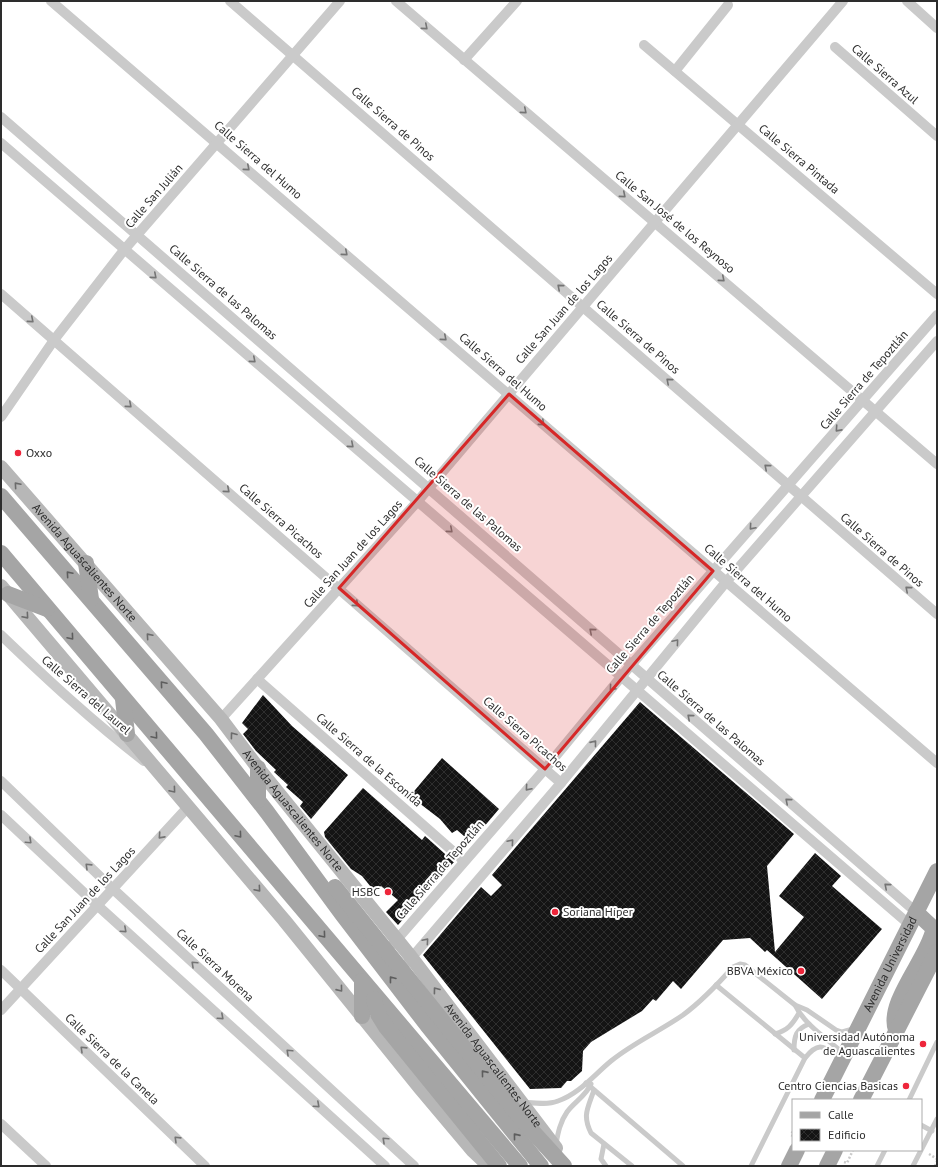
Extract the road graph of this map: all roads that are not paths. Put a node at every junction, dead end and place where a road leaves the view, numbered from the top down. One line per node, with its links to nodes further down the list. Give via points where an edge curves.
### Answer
1 (51, 1): 18 (street, Calle Sierra del Humo)
2 (230, 1): 12 (street, Calle Sierra de Pinos)
3 (340, 1): 12 (street, Calle San Julián)
4 (396, 1): 13 (street, Calle San José de los Reynoso, one-way to 13)
5 (517, 1): 13 (street)
6 (843, 1): 16 (street, Calle San Juan de los Lagos)
7 (907, 1): 9 (street)
8 (728, 5): 14 (street)
9 (937, 28)
10 (644, 46): 14 (street, Calle Sierra Pintada)
11 (835, 48): 17 (street, Calle Sierra Azul)
12 (294, 55): 18 (street, Calle San Julián); 25 (street, Calle Sierra de Pinos, one-way to 12)
13 (464, 60): 20 (street, Calle San José de los Reynoso, one-way to 20)
14 (675, 71): 16 (street, Calle Sierra Pintada)
15 (1, 117): 21 (street, Calle Sierra de las Palomas)
16 (739, 125): 20 (street, Calle San Juan de los Lagos); 24 (street, Calle Sierra Pintada)
17 (937, 136)
18 (217, 142): 21 (street, Calle San Julián); 29 (street, Calle Sierra del Humo, one-way to 29)
19 (1, 143): 22 (street)
20 (656, 223): 25 (street, Calle San Juan de los Lagos); 30 (street, Calle San José de los Reynoso, one-way to 30)
21 (138, 235): 22 (street, Calle San Julián); 36 (street, Calle Sierra de las Palomas)
22 (124, 250): 27 (street, Calle San Julián); 39 (street, one-way to 39)
23 (1, 294): 27 (street, Calle Sierra Picachos, one-way to 27)
24 (937, 294)
25 (583, 307): 29 (street, Calle San Juan de los Lagos); 35 (street, Calle Sierra de Pinos, one-way to 25)
26 (937, 315): 30 (street, Calle Sierra de Tepoztlán)
27 (54, 340): 32 (street, Calle San Julián); 44 (street, Calle Sierra Picachos, one-way to 44)
28 (937, 341): 31 (street)
29 (509, 394): 36 (street, Calle San Juan de los Lagos); 42 (street, Calle Sierra del Humo, one-way to 42)
30 (864, 400): 31 (street, Calle San José de los Reynoso); 35 (street, Calle Sierra de Tepoztlán, one-way to 35)
31 (877, 412): 33 (street, Calle San José de los Reynoso); 38 (street)
32 (1, 417)
33 (937, 464)
34 (1, 467): 41 (street, Avenida Aguascalientes Norte, one-way to 34)
35 (788, 485): 38 (street, Calle Sierra de Pinos); 42 (street, Calle Sierra de Tepoztlán, one-way to 42)
36 (429, 487): 39 (street, Calle San Juan de los Lagos); 50 (street, Calle Sierra de las Palomas, one-way to 36)
37 (1, 496): 46 (main road, Avenida Aguascalientes Norte, one-way to 37)
38 (801, 496): 43 (street); 48 (street, Calle Sierra de Pinos, one-way to 38)
39 (417, 502): 44 (street, Calle San Juan de los Lagos); 51 (street, one-way to 51)
40 (1, 553): 47 (main road)
41 (86, 563): 46 (main road); 56 (street, Avenida Aguascalientes Norte, one-way to 41)
42 (714, 571): 43 (street, Calle Sierra del Humo); 50 (street, Calle Sierra de Tepoztlán)
43 (726, 582): 52 (street, one-way to 43); 58 (street, Calle Sierra del Humo)
44 (339, 588): 53 (street, Calle San Juan de los Lagos); 60 (street, Calle Sierra Picachos, one-way to 60)
45 (4, 590): 47 (main road); 57 (street, one-way to 57)
46 (91, 599): 64 (main road, Avenida Aguascalientes Norte, one-way to 46, via 206,734)
47 (48, 609): 55 (main road, one-way to 55)
48 (937, 614)
49 (1, 635): 61 (street, Calle Sierra del Laurel, via 98,726)
50 (631, 665): 51 (street, Calle Sierra de Tepoztlán); 52 (street, Calle Sierra de las Palomas)
51 (621, 677): 54 (street); 60 (street, Calle Sierra de Tepoztlán, one-way to 60)
52 (646, 678): 54 (street); 71 (street, Calle Sierra de las Palomas, one-way to 52)
53 (257, 679): 56 (street, Calle San Juan de los Lagos); 67 (street, Calle Sierra de la Esconida)
54 (637, 691): 63 (street, one-way to 54); 71 (street)
55 (123, 699): 57 (main road); 79 (main road, one-way to 79)
56 (221, 719): 59 (street, Avenida Aguascalientes Norte, one-way to 56)
57 (127, 734): 61 (street)
58 (937, 763)
59 (258, 768): 64 (main road); 72 (street, Avenida Aguascalientes Norte)
60 (545, 769): 63 (street, Calle Sierra Picachos); 67 (street, Calle Sierra de Tepoztlán, one-way to 67)
61 (157, 771): 65 (street, one-way to 65)
62 (1, 781): 69 (street, Calle Sierra Morena, one-way to 62)
63 (561, 783): 75 (street, one-way to 63)
64 (262, 806): 73 (main road, via 297,840); 116 (main road, Avenida Aguascalientes Norte, one-way to 64, via 422,1018)
65 (188, 807): 69 (street, Calle San Juan de los Lagos, one-way to 69); 84 (street, one-way to 84)
66 (1, 815): 70 (street, one-way to 70)
67 (464, 861): 72 (street, Calle Sierra de Tepoztlán)
68 (937, 871): 71 (main road, Avenida Universidad)
69 (113, 889): 70 (street, Calle San Juan de los Lagos); 112 (street, Calle Sierra Morena, one-way to 69)
70 (97, 905): 80 (street, Calle San Juan de los Lagos); 111 (street, one-way to 111)
71 (913, 918): 86 (main road, Avenida Universidad); 87 (main road, via 932,927 933,931 896,1008 893,1022)
72 (397, 939): 73 (street, Calle Sierra de Tepoztlán); 75 (street, Avenida Aguascalientes Norte)
73 (386, 952): 77 (main road)
74 (937, 952): 87 (main road)
75 (411, 957): 77 (street); 97 (street, Avenida Aguascalientes Norte, one-way to 75)
76 (1, 970): 80 (street, Calle Sierra de la Canela)
77 (401, 970): 117 (main road, one-way to 77, via 527,1126)
78 (716, 985): 81 (lane, via 733,967 745,965); 88 (lane); 93 (lane, via 684,1014 611,1061 594,1078)
79 (367, 987): 84 (main road); 114 (main road, via 386,1027); 115 (main road, via 464,1097)
80 (21, 988): 82 (street, Calle San Juan de los Lagos); 110 (street, Calle Sierra de la Canela, one-way to 80)
81 (795, 1004): 83 (lane); 86 (lane, via 836,1030 842,1032)
82 (1, 1010)
83 (799, 1013): 85 (lane); 88 (lane, via 786,1031)
84 (362, 1016): 113 (street, via 420,1088)
85 (809, 1024): 90 (lane, via 797,1031); 91 (lane)
86 (858, 1028): 91 (main road, Avenida Universidad)
87 (896, 1031): 95 (main road)
88 (775, 1034): 90 (lane)
89 (937, 1042): 96 (lane)
90 (794, 1050): 92 (lane)
91 (844, 1056): 92 (lane, via 818,1046); 94 (main road, Avenida Universidad)
92 (805, 1058): 122 (lane)
93 (590, 1087): 97 (lane, via 557,1102); 102 (lane, via 585,1116 591,1133); 103 (lane, via 567,1112 559,1127); 121 (lane)
94 (822, 1099)
95 (862, 1099)
96 (909, 1099)
97 (521, 1102): 103 (street, Avenida Aguascalientes Norte)
98 (937, 1120): 101 (lane)
99 (1, 1124): 109 (street)
100 (922, 1126): 101 (lane)
101 (932, 1131): 104 (lane)
102 (604, 1144): 119 (lane, via 601,1159); 120 (lane)
103 (555, 1147): 118 (street, Avenida Aguascalientes Norte)
104 (922, 1149)
105 (792, 1151): 123 (main road)
106 (835, 1151): 124 (main road)
107 (884, 1151): 125 (lane)
108 (921, 1151): 126 (lane)
109 (46, 1166)
110 (205, 1166)
111 (385, 1166)
112 (414, 1166)
113 (489, 1166)
114 (499, 1166)
115 (520, 1166)
116 (541, 1166)
117 (564, 1166)
118 (570, 1166)
119 (606, 1166)
120 (632, 1166)
121 (683, 1166)
122 (751, 1166)
123 (789, 1166)
124 (828, 1166)
125 (877, 1166)
126 (913, 1166)

